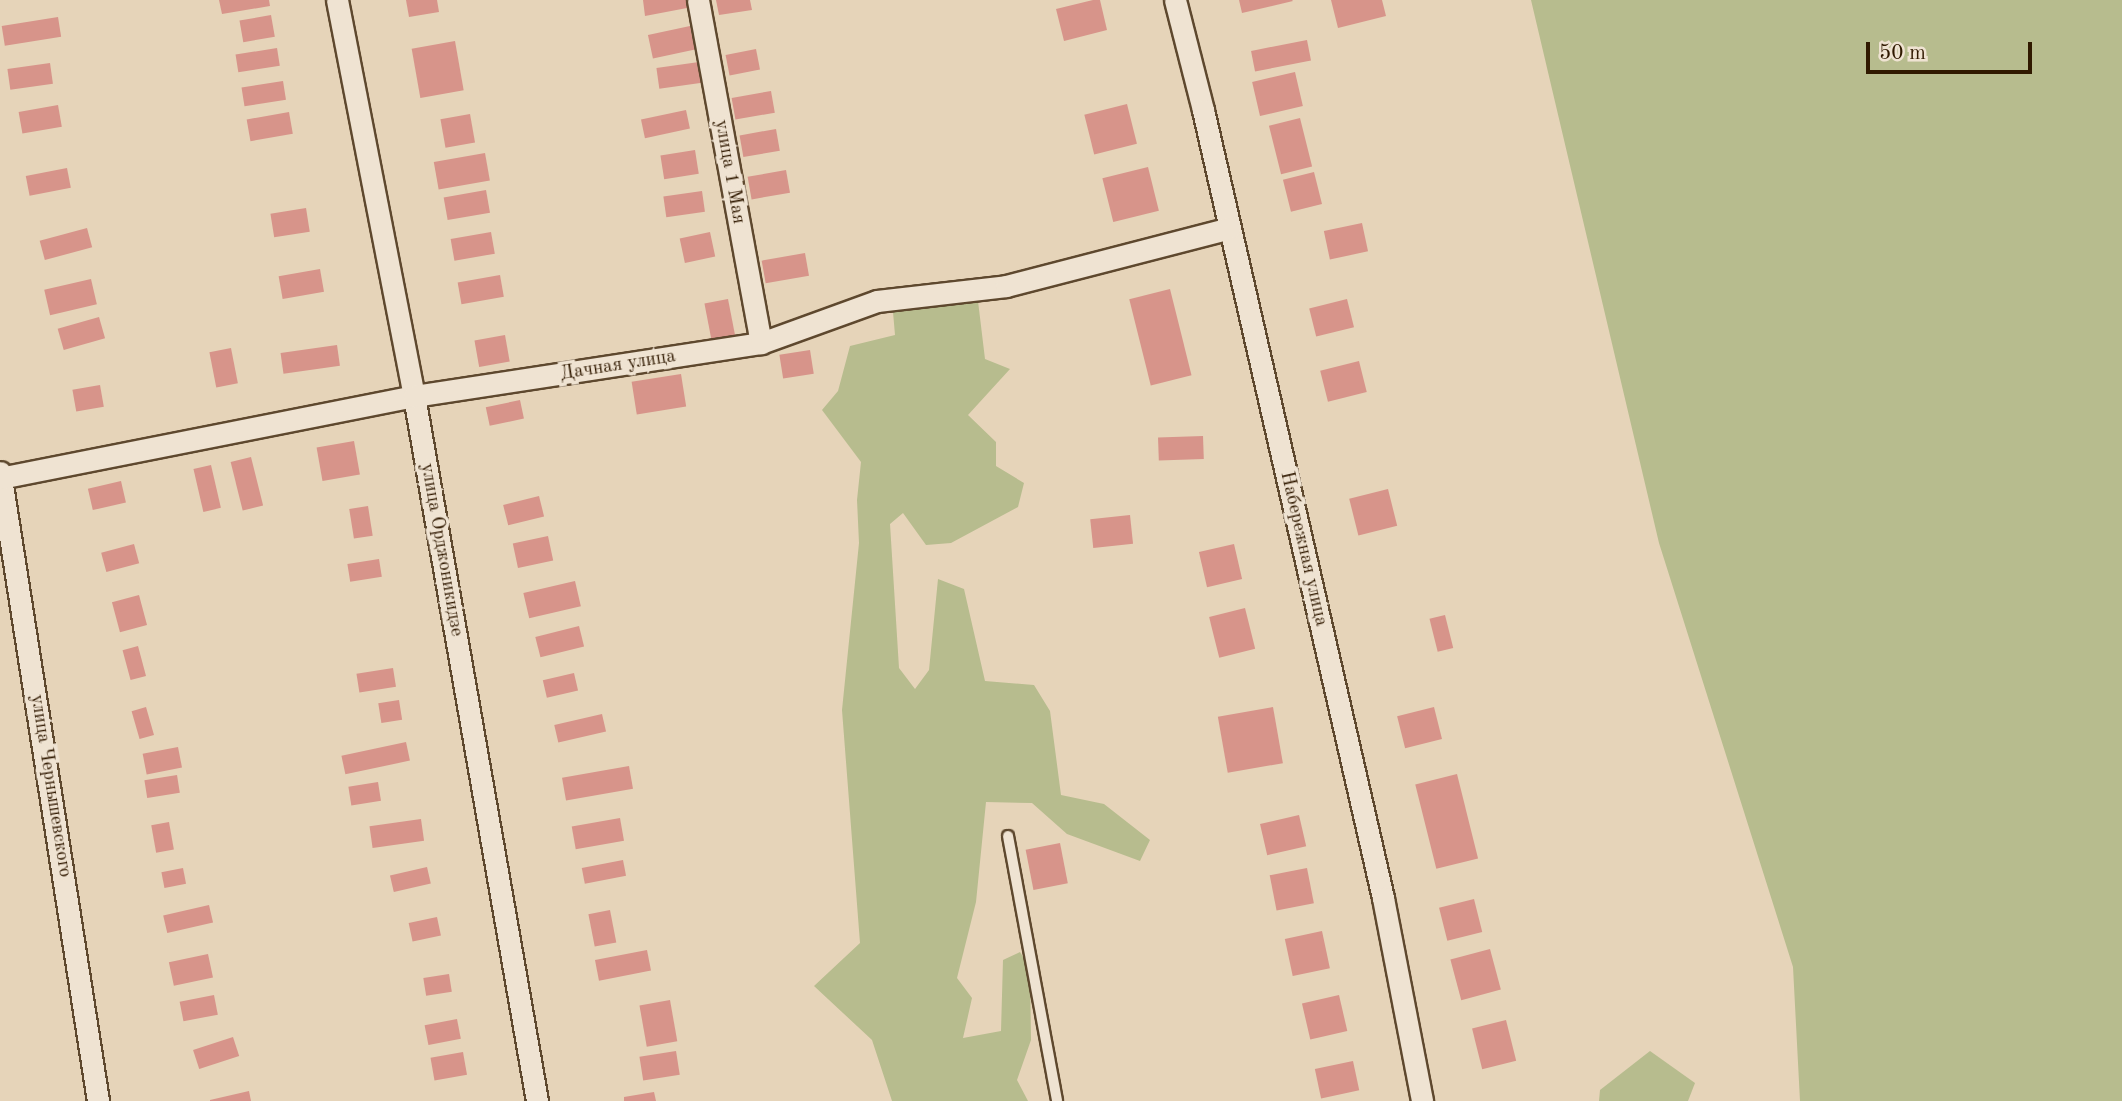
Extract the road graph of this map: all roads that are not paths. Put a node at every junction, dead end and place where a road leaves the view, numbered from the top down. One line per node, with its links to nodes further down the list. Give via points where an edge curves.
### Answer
1 (337, 0): 6 (street, улица Орджоникидзе)
2 (698, 0): 5 (street, улица 1 Мая)
3 (1174, 0): 4 (street, Набережная улица)
4 (1230, 228): 5 (street, Дачная улица, via 1006,286 877,301); 13 (street, Набережная улица, via 1383,898)
5 (761, 343): 6 (street, Дачная улица)
6 (414, 396): 8 (street, Дачная улица); 11 (street, улица Орджоникидзе)
7 (0, 472): 8 (street, улица Чернышевского)
8 (0, 478): 10 (street, улица Чернышевского)
9 (1007, 835): 12 (lane)
10 (98, 1101)
11 (537, 1101)
12 (1057, 1101)
13 (1422, 1101)

